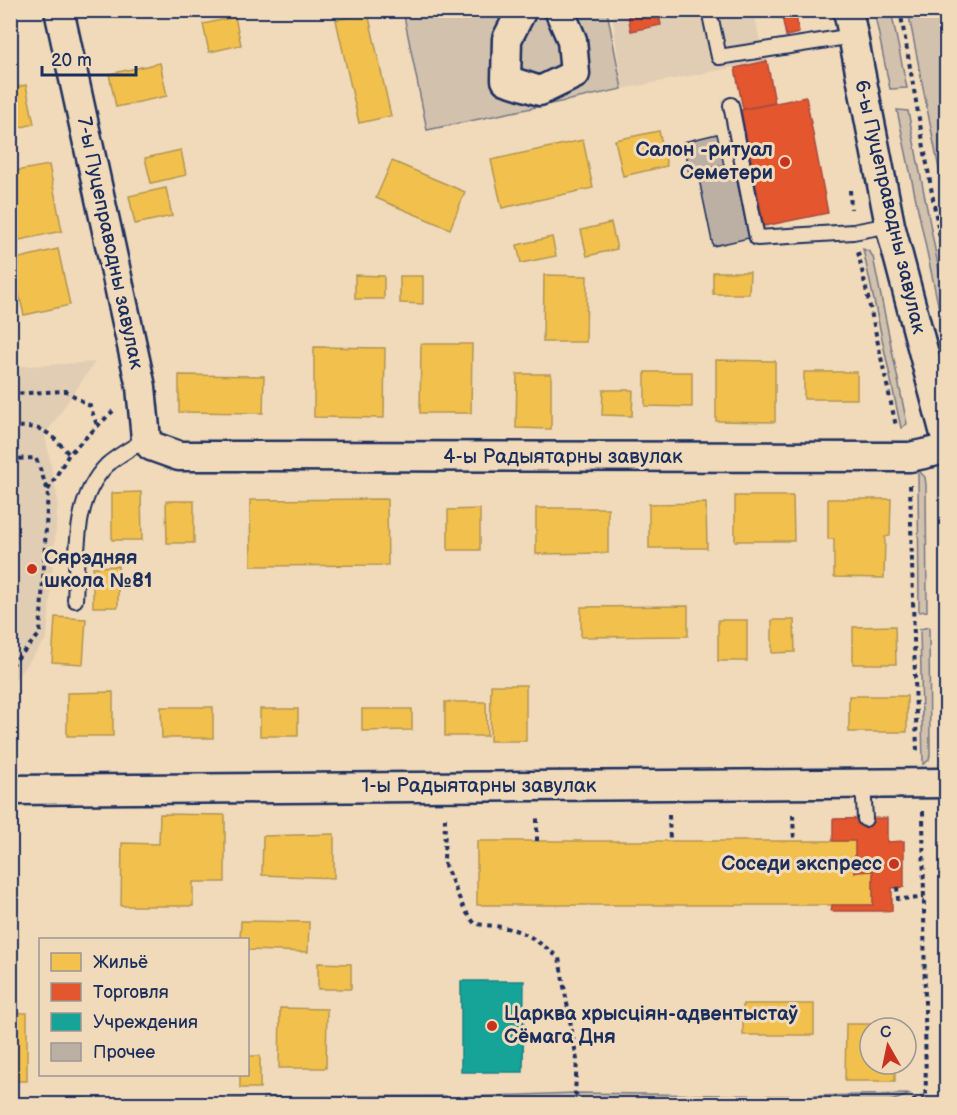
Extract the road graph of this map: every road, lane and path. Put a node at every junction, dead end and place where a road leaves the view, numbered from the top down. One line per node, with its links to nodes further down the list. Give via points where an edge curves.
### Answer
1 (59, 10): 15 (street, 7-ы Пуцеправодны завулак, via 141,387)
2 (522, 10): 3 (street, via 507,39 506,80 540,92 575,74 572,40)
3 (559, 10)
4 (709, 10): 6 (lane, via 719,57)
5 (900, 10): 11 (path)
6 (851, 23): 9 (street, 6-ы Пуцеправодны завулак)
7 (731, 105): 10 (lane, via 757,238)
8 (850, 188): 10 (path)
9 (890, 225): 10 (lane); 14 (street, 6-ы Пуцеправодны завулак)
10 (853, 232): 18 (path, via 896,426)
11 (946, 273)
12 (10, 394): 17 (path, via 66,391 90,406 99,424)
13 (10, 428): 17 (path, via 29,426 48,431)
14 (946, 438)
15 (146, 439): 18 (street, 4-ы Радыятарны завулак, via 151,446 179,456); 21 (lane, via 108,464 88,489 79,525)
16 (946, 449): 18 (street, 4-ы Радыятарны завулак)
17 (69, 454): 20 (path)
18 (910, 457): 24 (path)
19 (10, 459): 20 (path, via 36,458)
20 (48, 491): 22 (path, via 40,634)
21 (75, 600)
22 (10, 666)
23 (863, 783): 24 (street, 1-ы Радыятарны завулак); 26 (street, 1-ы Радыятарны завулак); 31 (lane)
24 (918, 783): 25 (street, 1-ы Радыятарны завулак); 36 (path, via 923,799)
25 (946, 783)
26 (445, 787): 27 (street, 1-ы Радыятарны завулак); 38 (path, via 444,863 464,909 475,924 514,928 532,936 559,958 577,1060 575,1093)
27 (10, 790)
28 (537, 810): 32 (path)
29 (669, 811): 33 (path)
30 (793, 811): 34 (path)
31 (865, 819)
32 (537, 841)
33 (669, 841)
34 (794, 841)
35 (897, 887): 36 (path, via 898,899)
36 (924, 898): 37 (path)
37 (926, 1096): 39 (path); 40 (path)
38 (585, 1104)
39 (904, 1104)
40 (926, 1104)

